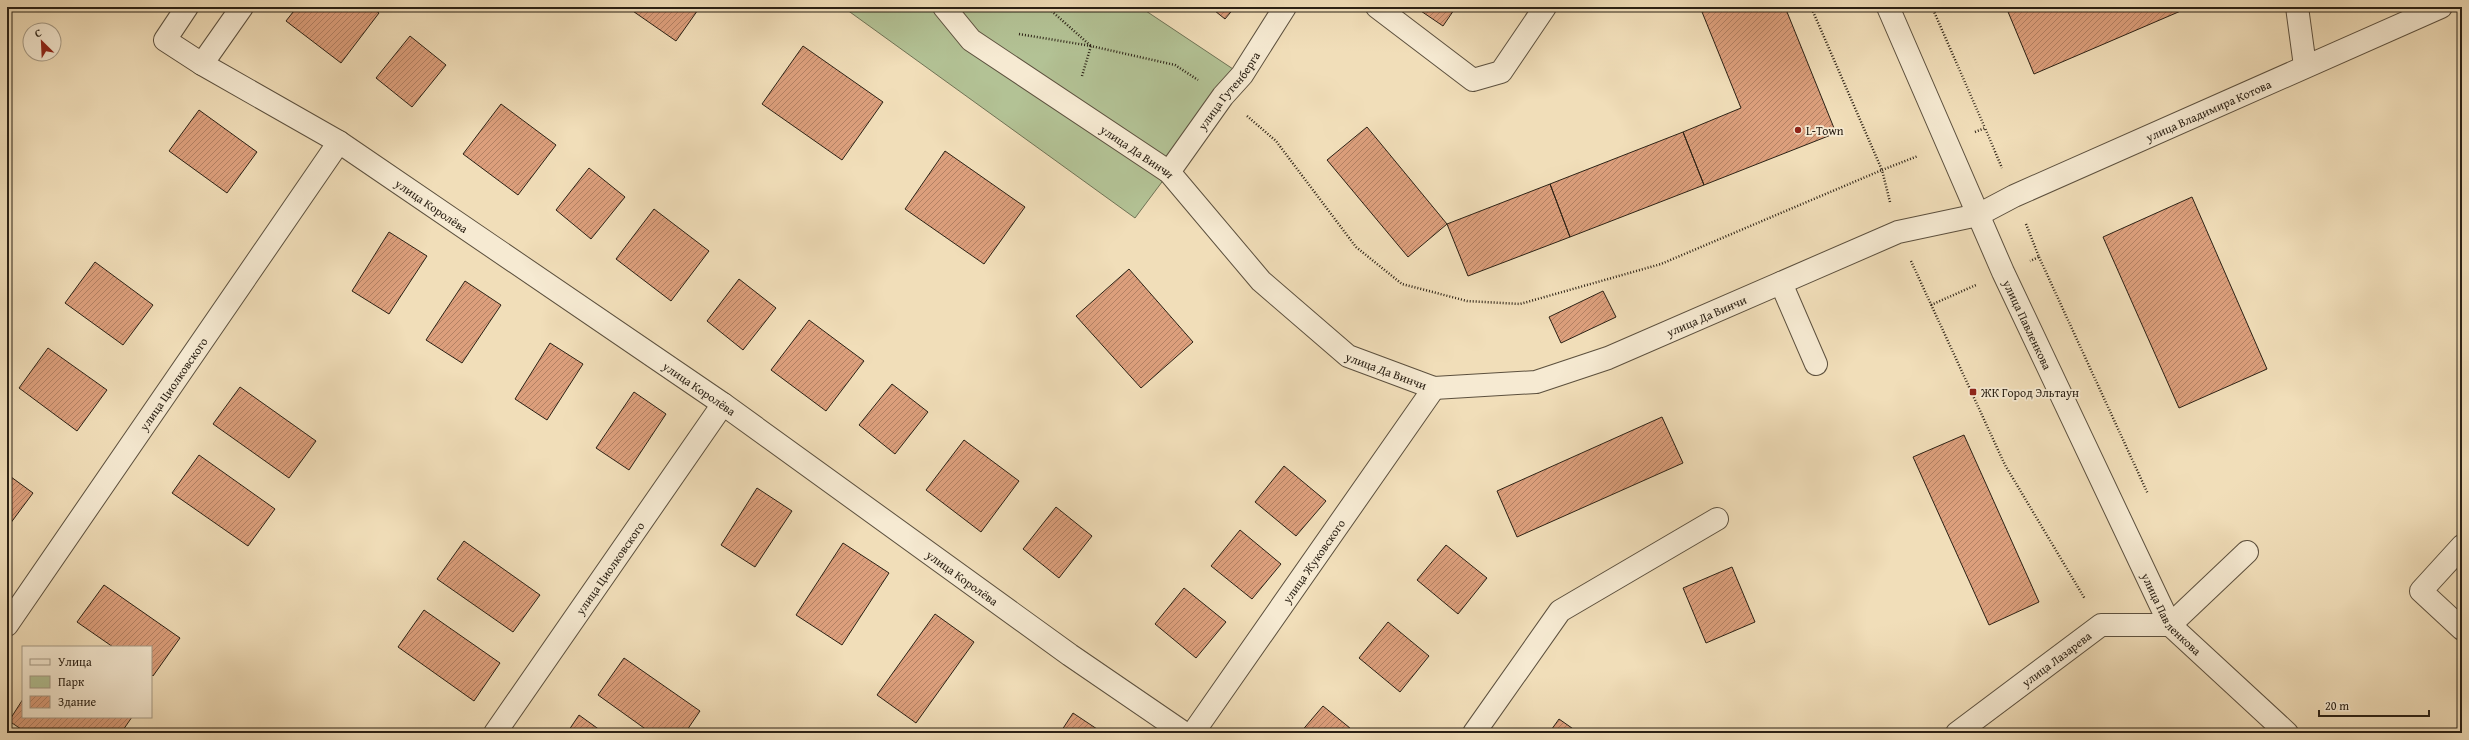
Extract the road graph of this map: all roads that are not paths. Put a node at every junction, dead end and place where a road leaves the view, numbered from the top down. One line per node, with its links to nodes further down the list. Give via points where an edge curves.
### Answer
1 (187, 7): 10 (street, улица Королёва, via 164,40)
2 (242, 7): 10 (street)
3 (944, 7): 13 (street, улица Да Винчи, via 971,40)
4 (1285, 7): 13 (street, улица Гутенберга, via 1242,75 1223,96)
5 (1377, 7): 6 (street, via 1474,80 1501,72)
6 (1545, 7)
7 (1888, 7): 14 (street, улица Павленкова)
8 (2297, 7): 11 (street)
9 (2441, 7): 11 (street, улица Владимира Котова)
10 (202, 64): 12 (street, улица Королёва)
11 (2305, 66): 14 (street, улица Владимира Котова, via 2014,196)
12 (338, 142): 18 (street, улица Королёва); 23 (street, улица Циолковского)
13 (1169, 172): 17 (street, улица Да Винчи, via 1261,281 1348,356)
14 (1978, 215): 15 (street, улица Да Винчи, via 1898,232); 22 (street, улица Павленкова)
15 (1781, 282): 16 (street); 17 (street, улица Да Винчи, via 1608,358 1536,382)
16 (1816, 364)
17 (1434, 388): 27 (street, улица Жуковского)
18 (724, 404): 25 (street, улица Циолковского); 26 (street, улица Королёва, via 1070,655)
19 (1717, 519): 28 (street, via 1560,611)
20 (2462, 546): 24 (street, via 2421,591)
21 (2247, 552): 22 (street)
22 (2170, 625): 29 (street, улица Лазарева, via 2101,626); 30 (street, улица Павленкова)
23 (7, 626)
24 (2462, 629)
25 (495, 733)
26 (1184, 733)
27 (1193, 733)
28 (1474, 733)
29 (1957, 733)
30 (2287, 733)

